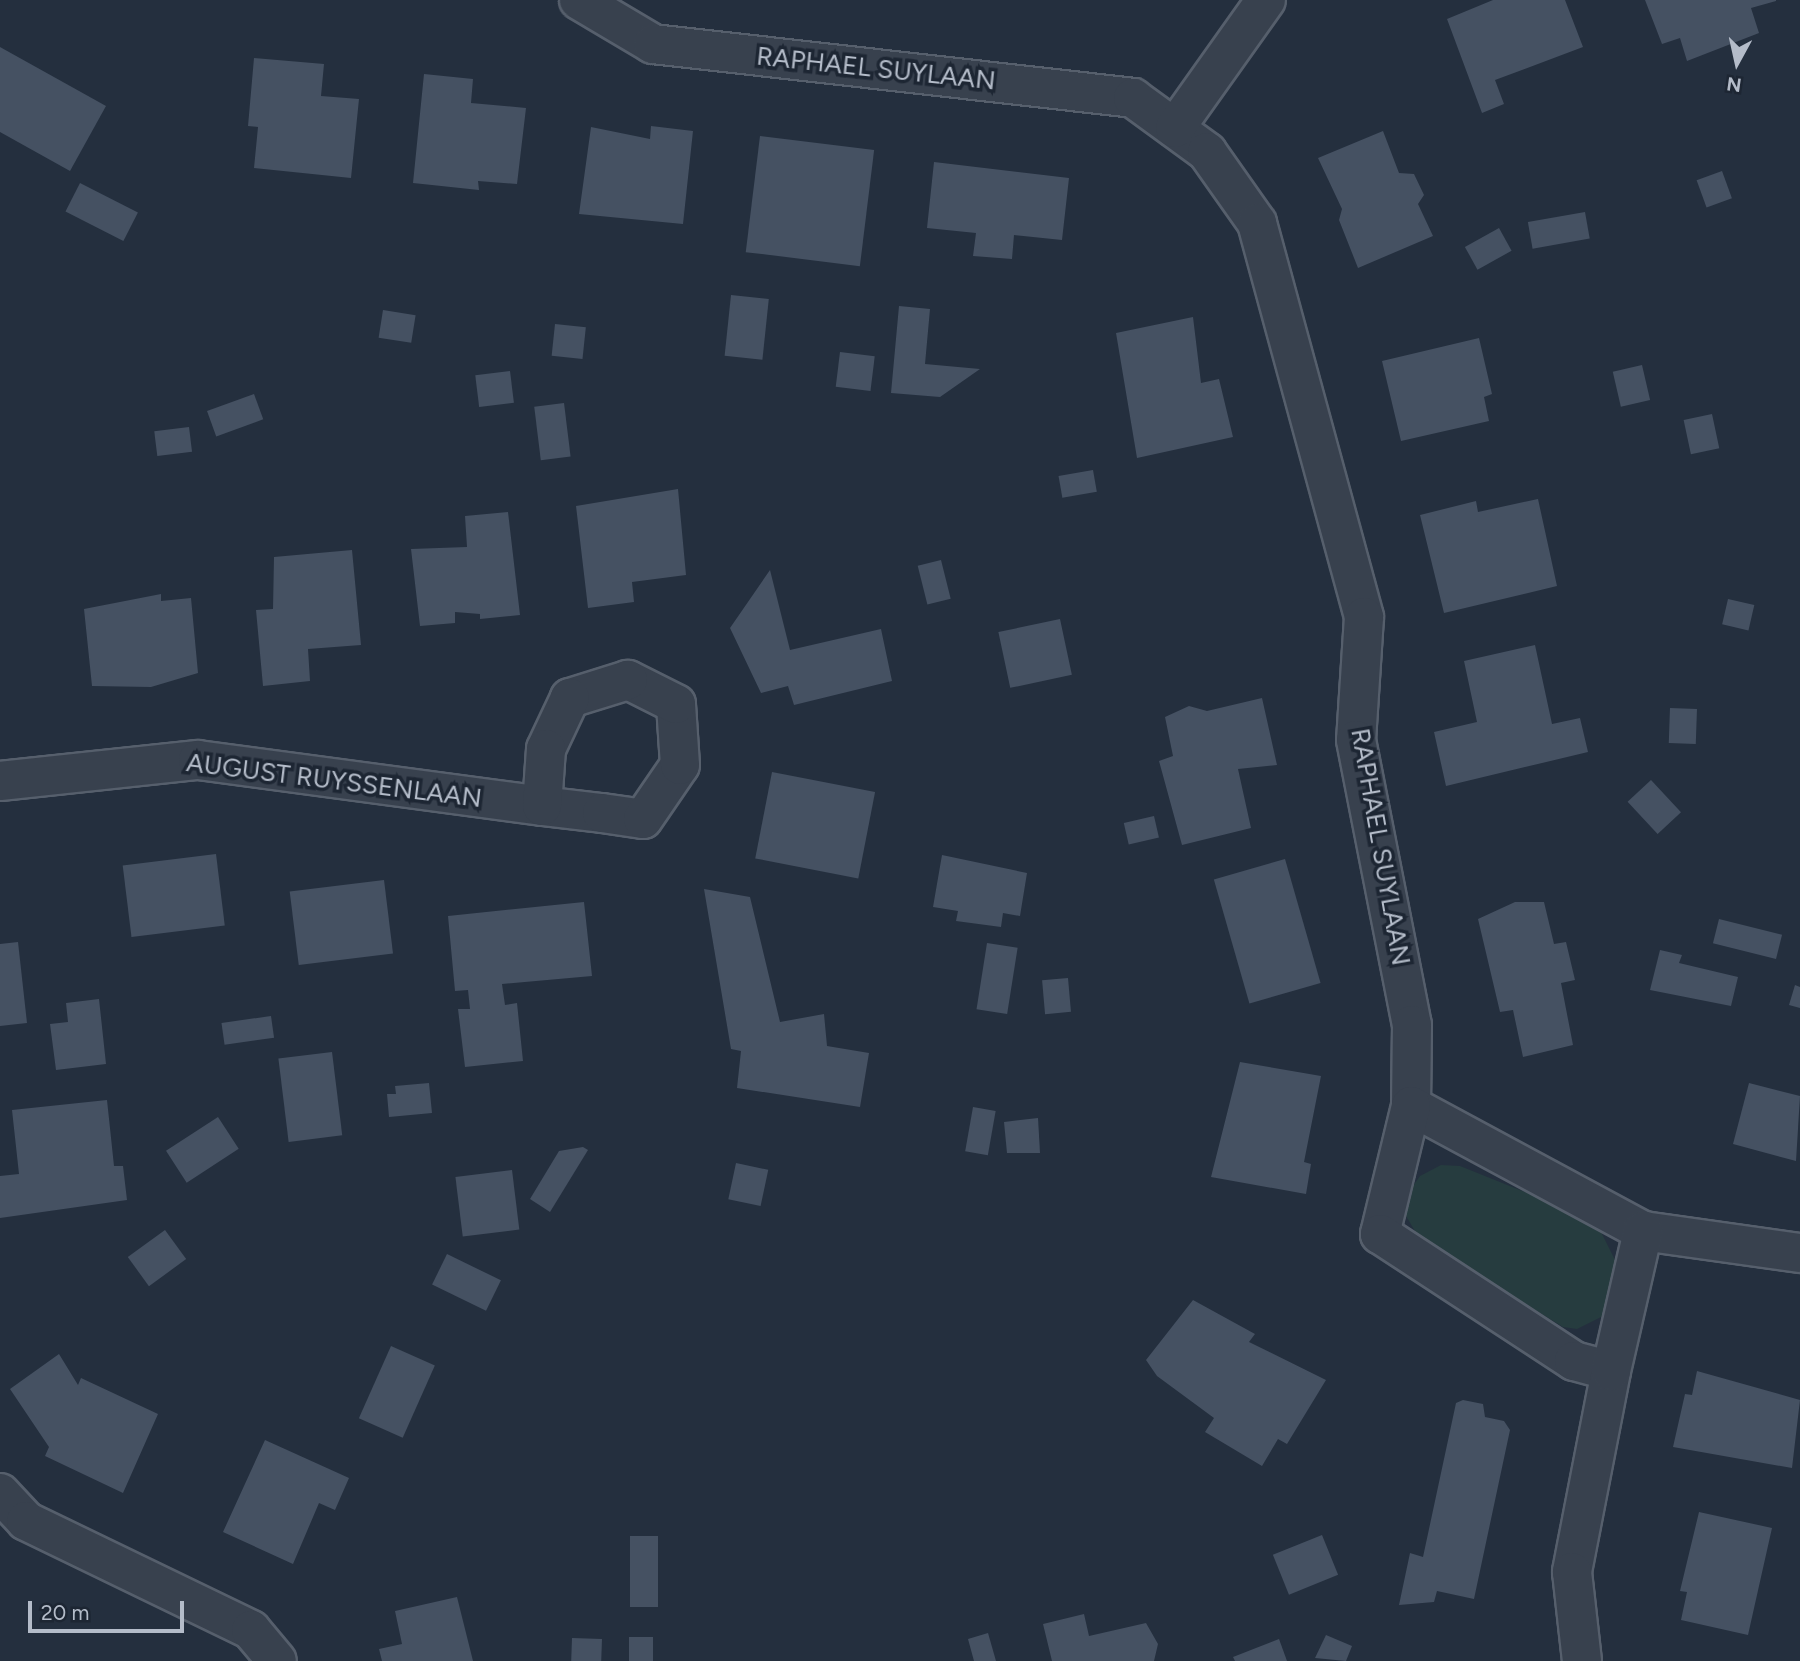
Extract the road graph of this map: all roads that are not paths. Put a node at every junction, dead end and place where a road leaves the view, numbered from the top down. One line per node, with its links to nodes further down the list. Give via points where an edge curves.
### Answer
1 (579, 0): 3 (street, RAPHAEL SUYLAAN, via 653,44 1133,98)
2 (1266, 0): 3 (street)
3 (1175, 128): 6 (street, RAPHAEL SUYLAAN, via 1207,152 1257,223 1364,617 1356,740 1412,1025)
4 (0, 781): 5 (street, AUGUST RUYSSENLAAN, via 198,760)
5 (542, 806)
6 (1411, 1106): 7 (street); 9 (street, RAPHAEL SUYLAAN, via 1380,1234 1574,1361)
7 (1643, 1231): 8 (street); 9 (street)
8 (1800, 1253)
9 (1611, 1371): 12 (street, via 1572,1572)
10 (0, 1493): 11 (street, via 26,1521 251,1630)
11 (277, 1661)
12 (1582, 1661)

